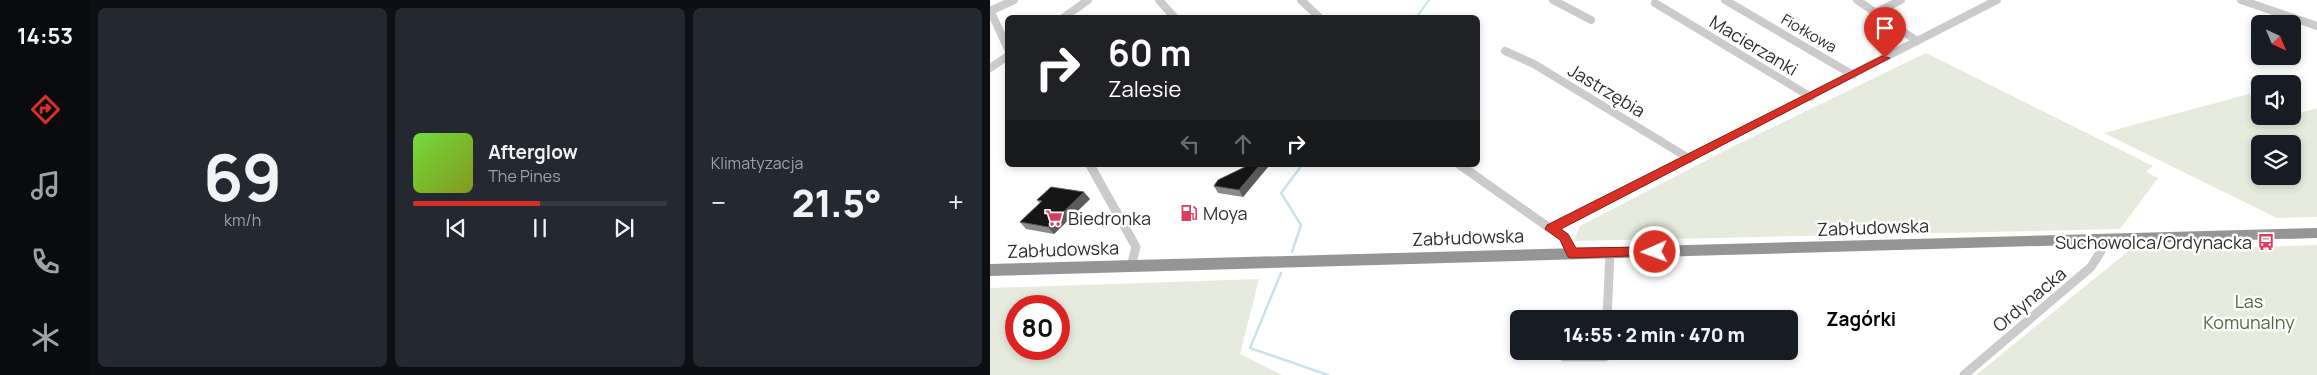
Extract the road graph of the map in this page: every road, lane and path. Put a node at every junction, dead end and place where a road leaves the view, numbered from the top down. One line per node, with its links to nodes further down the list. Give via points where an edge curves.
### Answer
1 (1014, 0): 12 (street)
2 (1088, 0): 14 (street)
3 (1160, 0): 15 (street)
4 (1301, 0): 16 (street)
5 (1553, 0): 17 (street)
6 (1725, 0): 24 (street, Fiołkowa)
7 (1857, 0): 13 (street)
8 (1902, 0): 13 (street)
9 (1997, 0): 19 (street)
10 (2241, 0): 18 (street)
11 (1655, 3): 25 (street, Macierzanki)
12 (990, 11): 20 (street)
13 (1876, 13): 19 (street)
14 (1067, 15)
15 (1172, 15)
16 (1317, 15)
17 (1592, 20)
18 (2317, 26)
19 (1917, 41): 24 (street)
20 (1005, 43)
21 (1505, 51): 26 (street, Jastrzębia, via 1534,64)
22 (1005, 58): 23 (street)
23 (990, 68)
24 (1853, 75): 25 (street)
25 (1811, 97): 26 (street)
26 (1690, 159): 29 (street)
27 (1091, 167): 34 (street, via 1136,247)
28 (1463, 167): 29 (street)
29 (1551, 229): 32 (street, via 1564,237)
30 (2317, 233): 31 (highway, Zabłudowska)
31 (2097, 239): 33 (highway, Zabłudowska); 37 (street, Ordynacka, via 2101,251 2091,267)
32 (1572, 253): 33 (highway, Zabłudowska); 34 (highway, Zabłudowska)
33 (1610, 253): 36 (street)
34 (1131, 266): 35 (highway, Zabłudowska)
35 (990, 270)
36 (1607, 310)
37 (1964, 375)

